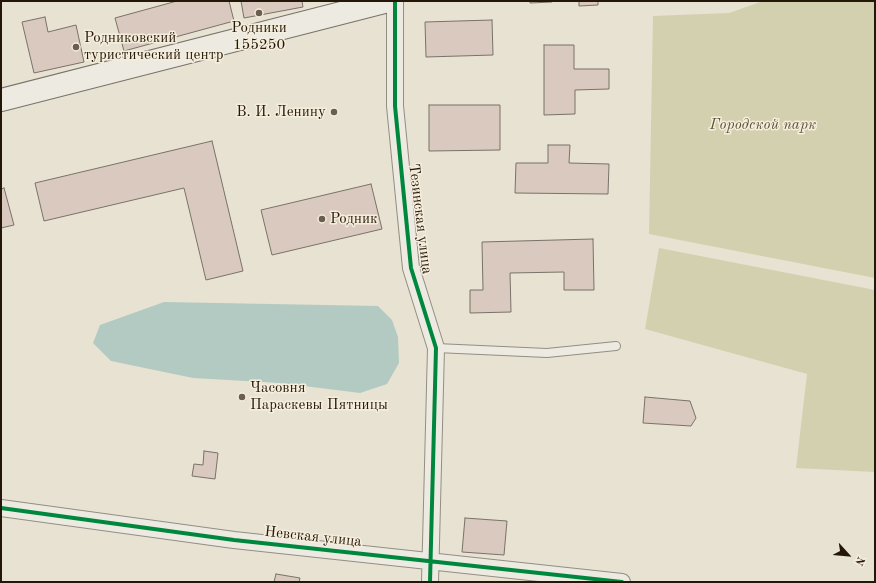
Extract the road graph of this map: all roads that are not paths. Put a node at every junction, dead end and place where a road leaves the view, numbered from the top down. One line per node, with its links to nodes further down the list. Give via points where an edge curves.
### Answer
1 (388, 1): 3 (street)
2 (396, 1): 5 (street, Тезинская улица, via 396,106 412,268)
3 (1, 100)
4 (616, 346): 5 (lane, via 548,353)
5 (436, 348): 7 (street, Тезинская улица)
6 (1, 508): 7 (street, Невская улица, via 234,540)
7 (431, 561): 8 (street, Тезинская улица); 9 (street, Невская улица)
8 (430, 582)
9 (622, 582)

